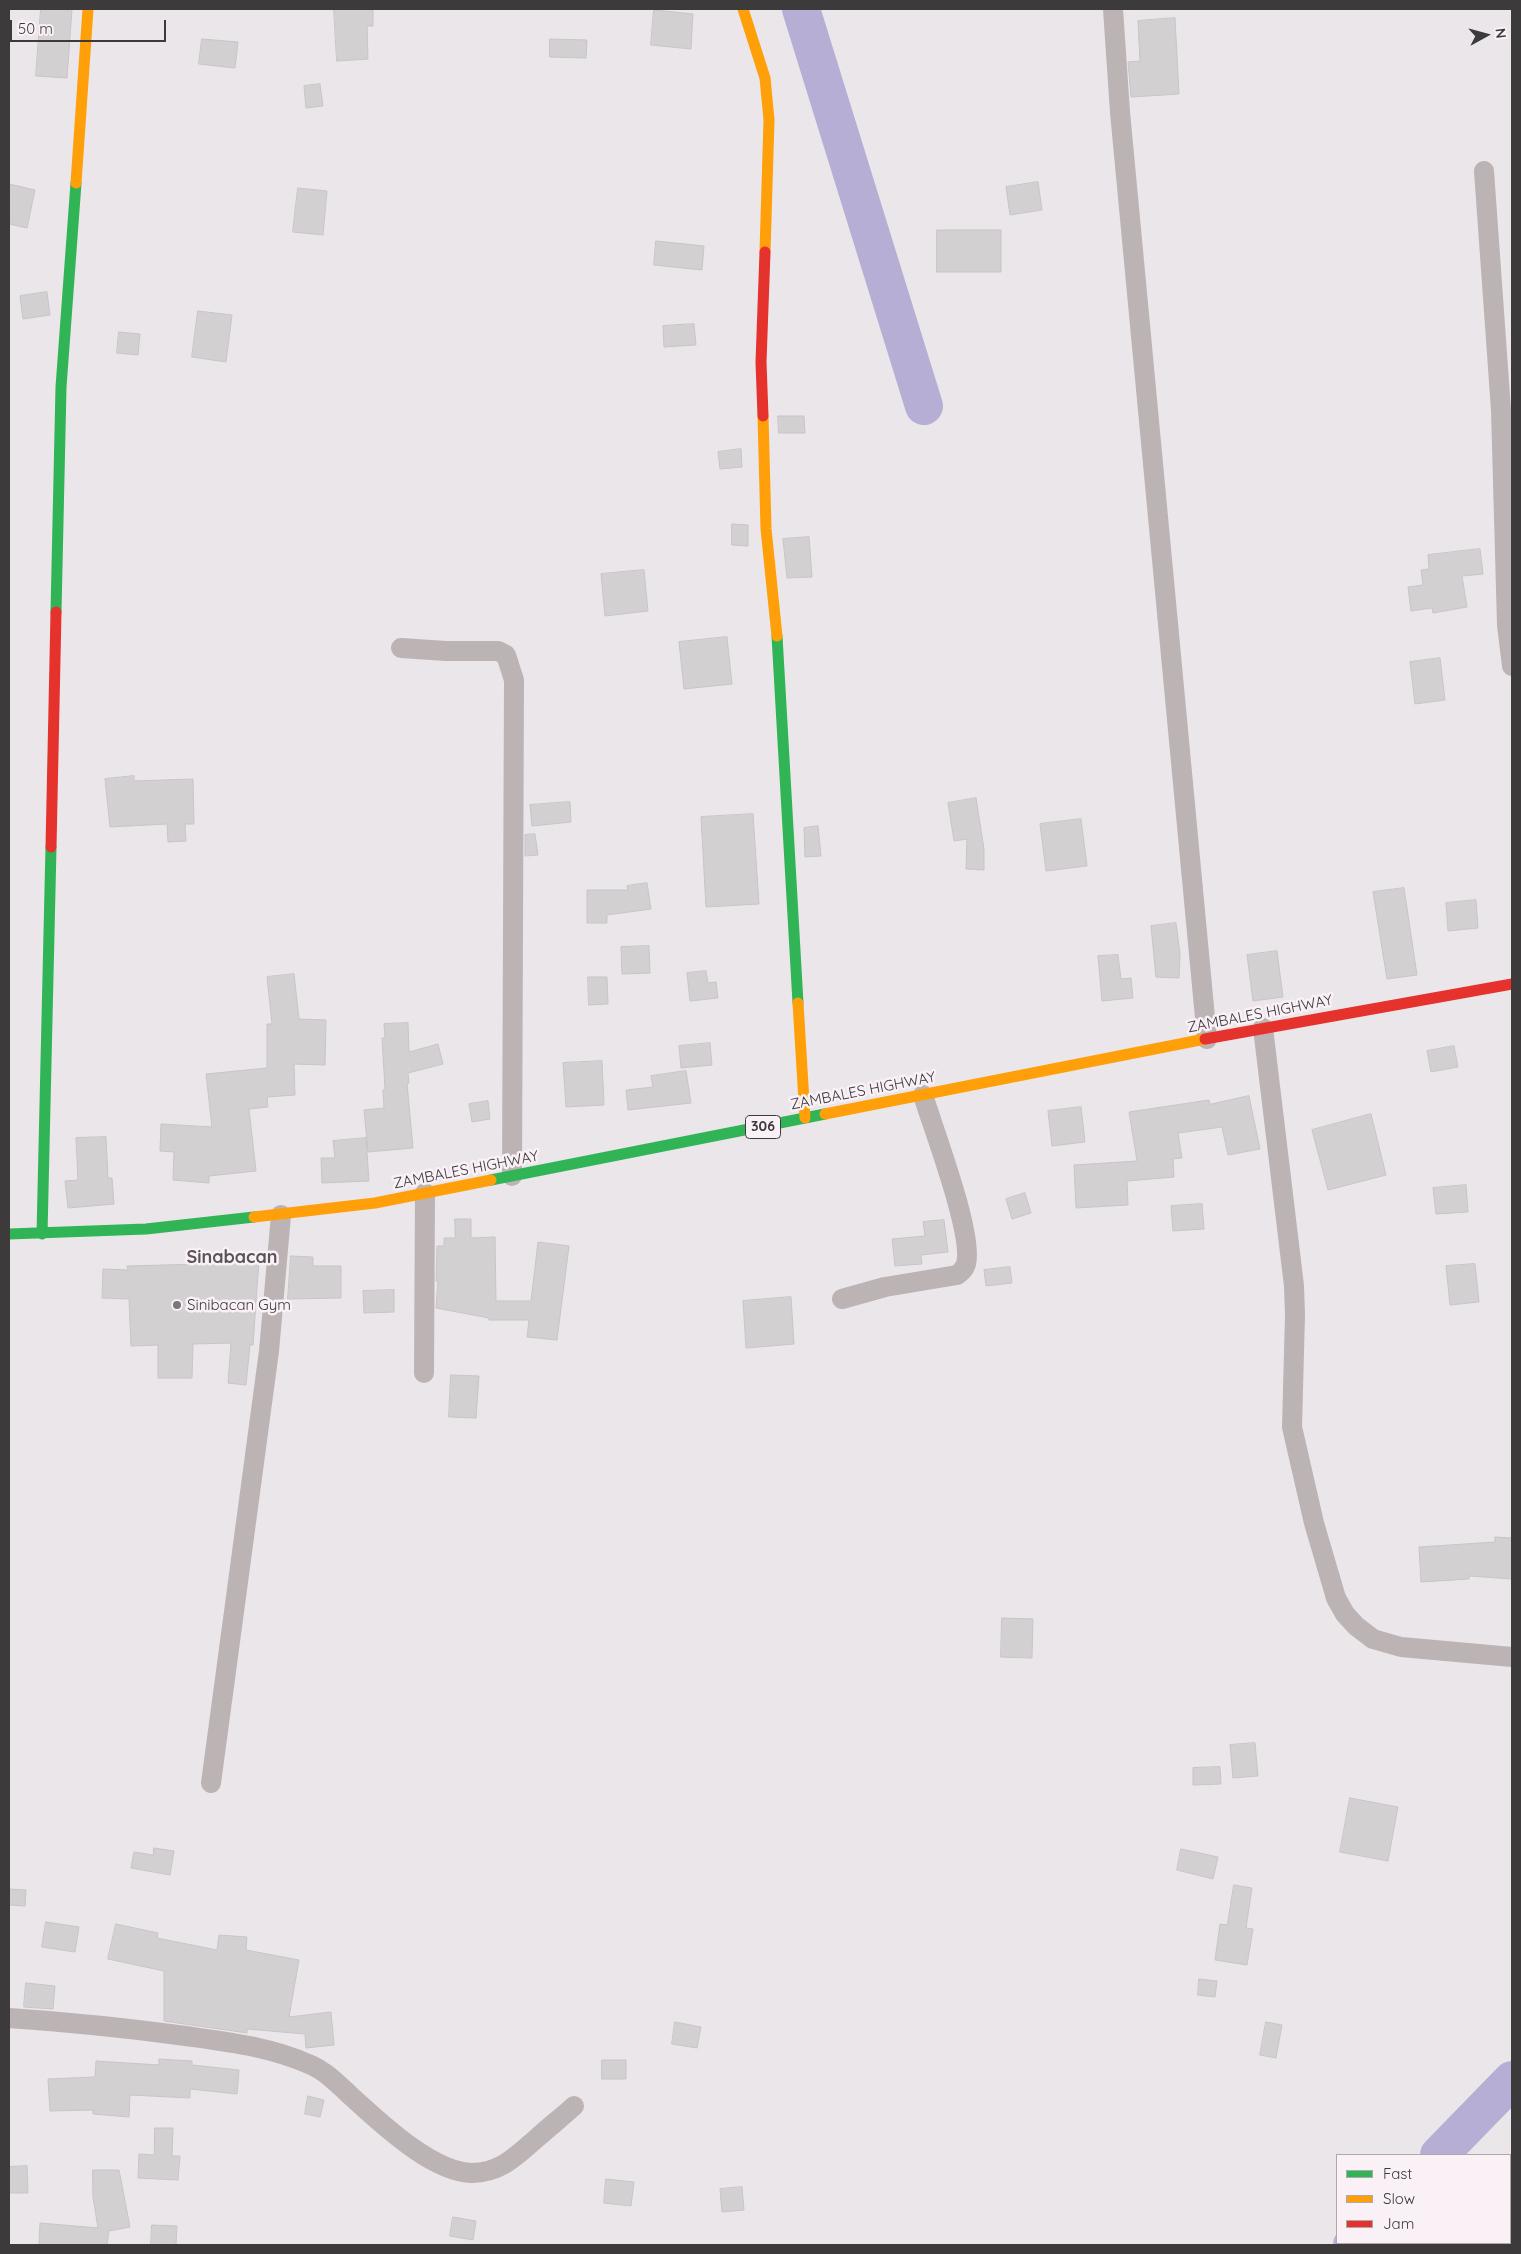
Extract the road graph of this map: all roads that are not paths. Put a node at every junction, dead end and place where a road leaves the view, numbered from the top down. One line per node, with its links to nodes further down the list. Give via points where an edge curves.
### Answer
1 (88, 9): 16 (street, via 61,387)
2 (743, 9): 11 (street, via 764,78 769,120 761,362 766,530 777,641)
3 (1114, 9): 9 (street, via 1120,112)
4 (1484, 171): 6 (street, via 1501,410 1507,625)
5 (401, 648): 12 (street, via 498,651 506,655 514,680)
6 (1512, 666)
7 (1512, 984): 8 (street, ZAMBALES HIGHWAY / 306)
8 (1263, 1028): 9 (street, ZAMBALES HIGHWAY / 306); 19 (street, via 1294,1286 1292,1427 1314,1523 1336,1598 1345,1614 1373,1639 1401,1647)
9 (1207, 1039): 10 (street, ZAMBALES HIGHWAY / 306)
10 (922, 1095): 11 (street, ZAMBALES HIGHWAY / 306); 17 (street, via 963,1220 966,1262 963,1271 956,1276 885,1287)
11 (805, 1118): 12 (street, ZAMBALES HIGHWAY / 306)
12 (512, 1176): 13 (street, ZAMBALES HIGHWAY / 306)
13 (425, 1193): 14 (street, ZAMBALES HIGHWAY / 306); 18 (street)
14 (281, 1215): 16 (street, ZAMBALES HIGHWAY / 306, via 146,1229); 20 (street, via 269,1352)
15 (9, 1234): 16 (street, ZAMBALES HIGHWAY / 306)
16 (42, 1234)
17 (842, 1299)
18 (424, 1373)
19 (1512, 1656)
20 (211, 1783)
21 (9, 2018): 22 (street, via 152,2032 252,2046 284,2055 313,2066 331,2078 386,2128 454,2171 474,2173 506,2164 520,2156)
22 (574, 2106)

